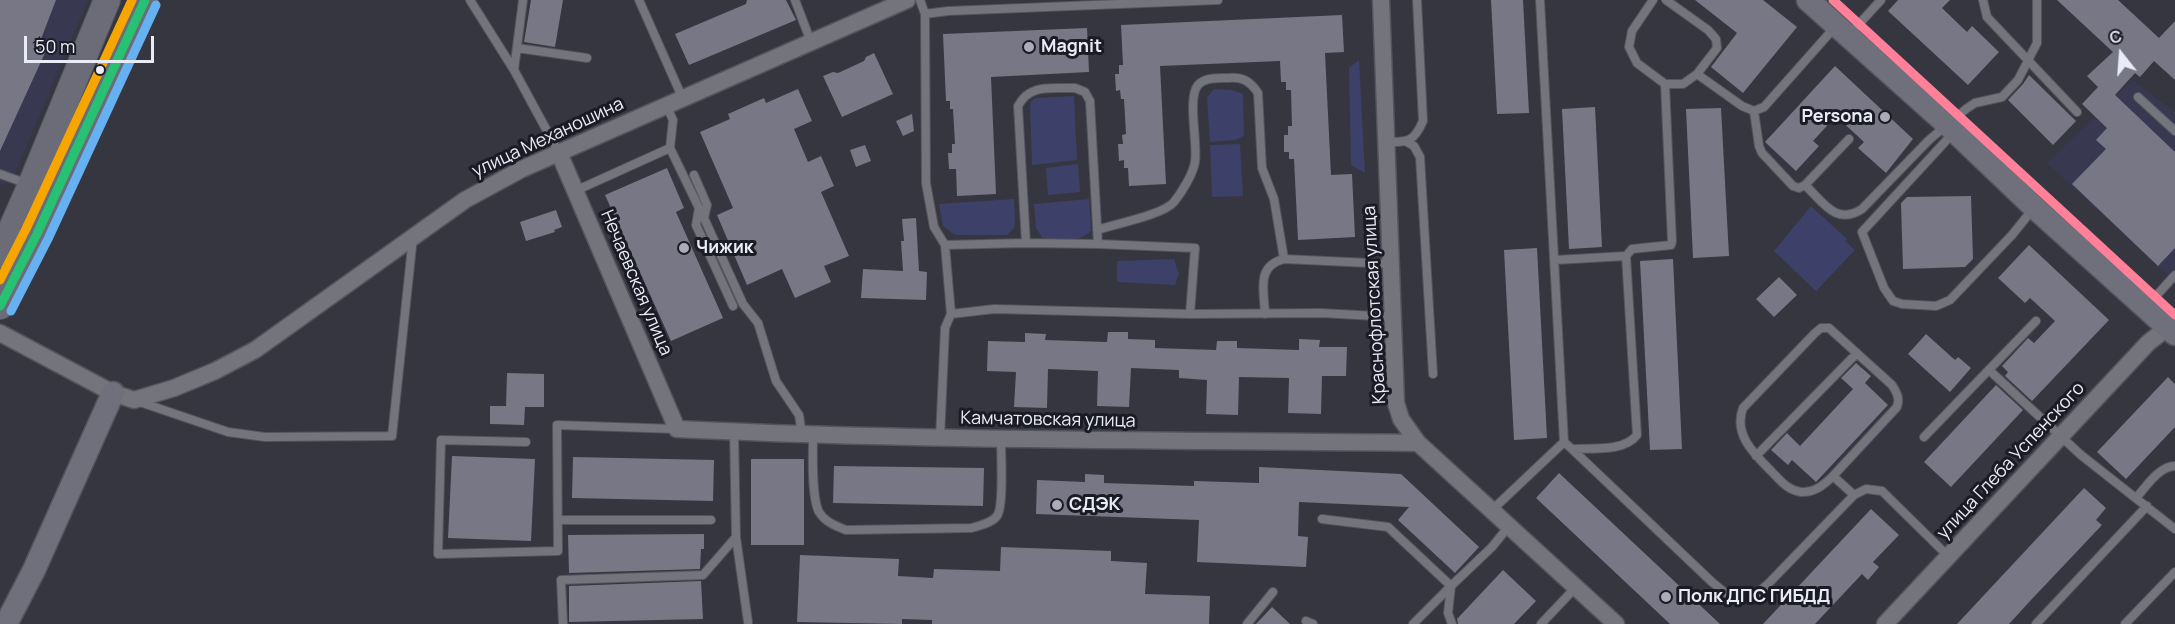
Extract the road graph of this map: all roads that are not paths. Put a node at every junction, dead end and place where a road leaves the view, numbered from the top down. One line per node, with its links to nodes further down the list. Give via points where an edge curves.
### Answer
1 (107, 0): 42 (main road)
2 (144, 0): 57 (main road, via 38,234)
3 (470, 0): 25 (lane)
4 (522, 0): 22 (lane)
5 (639, 0): 28 (lane)
6 (795, 0): 21 (lane)
7 (907, 0): 21 (street, улица Механошина)
8 (920, 0): 19 (lane)
9 (1218, 0): 19 (lane)
10 (1381, 0): 36 (street, Краснофлотская улица)
11 (1417, 0): 37 (lane, via 1423,121 1418,134)
12 (1540, 0): 54 (lane)
13 (1653, 0): 27 (lane, via 1632,31 1629,47 1637,63)
14 (1666, 0): 26 (lane, via 1716,39 1717,48)
15 (1808, 0): 20 (main road)
16 (1881, 0): 20 (lane)
17 (1983, 0): 24 (lane, via 1987,17)
18 (2037, 0): 24 (lane, via 2037,43)
19 (925, 14): 50 (lane, via 926,183 934,227)
20 (1842, 31): 31 (lane, via 1764,107); 33 (main road)
21 (811, 42): 28 (street, улица Механошина)
22 (517, 48): 23 (lane); 25 (lane)
23 (587, 58)
24 (2028, 61): 32 (lane); 33 (lane, via 2018,80 2002,97 1975,103)
25 (514, 70): 39 (lane)
26 (1697, 74): 27 (lane, via 1683,84); 31 (lane)
27 (1665, 84): 52 (lane, via 1672,241 1666,247 1632,249)
28 (682, 97): 30 (street, улица Механошина)
29 (2138, 97): 34 (lane)
30 (665, 105): 38 (lane, via 673,120); 39 (street, улица Механошина)
31 (1755, 111): 43 (lane, via 1762,153 1792,186)
32 (2077, 112)
33 (1952, 128): 43 (lane, via 1929,140 1854,214 1834,213); 45 (main road); 45 (lane, via 1862,232 1893,301 1936,306 1950,300)
34 (2175, 131)
35 (1849, 139): 43 (lane)
36 (1387, 142): 37 (lane); 55 (street, Краснофлотская улица)
37 (1407, 142): 69 (lane, via 1420,157)
38 (670, 148): 44 (lane); 58 (lane, via 699,208 696,225)
39 (559, 153): 44 (street, Нечаевская улица); 47 (street, улица Механошина, via 465,200)
40 (0, 174): 42 (lane)
41 (694, 175): 73 (lane, via 707,205 704,218 743,304 758,323 776,381)
42 (31, 185): 51 (main road)
43 (1805, 185)
44 (575, 191): 71 (street, Нечаевская улица)
45 (2034, 207): 59 (main road)
46 (1097, 230): 48 (lane, via 1090,101 1085,92 1076,88 1035,90 1024,95 1018,106); 49 (lane); 53 (lane, via 1165,210 1174,202 1195,164 1193,96 1199,84 1210,79 1240,77 1258,93 1262,168 1274,200)
47 (413, 237): 70 (street, улица Механошина, via 255,350 174,388); 70 (lane, via 392,436 265,437 228,432)
48 (1026, 243): 49 (lane); 50 (lane)
49 (1098, 244): 61 (lane, via 1195,248)
50 (945, 245): 60 (lane)
51 (0, 255)
52 (1626, 256): 54 (lane); 81 (lane, via 1637,435 1623,446)
53 (1284, 260): 55 (lane); 62 (lane, via 1267,267 1264,275)
54 (1555, 260): 79 (lane)
55 (1392, 264): 63 (street, Краснофлотская улица)
56 (2175, 275): 59 (lane)
57 (0, 306)
58 (733, 306)
59 (2146, 307): 65 (main road)
60 (951, 314): 61 (lane, via 994,309); 76 (lane, via 945,328)
61 (1190, 314): 62 (lane)
62 (1265, 314): 63 (lane)
63 (1394, 317): 80 (street, Краснофлотская улица, via 1396,403 1401,419)
64 (2036, 321): 68 (lane)
65 (2171, 330): 75 (street, улица Глеба Успенского, via 2148,343)
66 (0, 333): 70 (street)
67 (1857, 353): 82 (lane); 82 (lane, via 1829,328 1815,333 1739,416 1745,440); 84 (lane, via 1892,385 1899,400 1897,407)
68 (1989, 370): 74 (lane); 75 (lane)
69 (1433, 374)
70 (123, 397): 104 (main road)
71 (677, 429): 72 (street, Камчатовская улица); 90 (lane, via 557,424)
72 (734, 431): 73 (street, Камчатовская улица); 94 (lane)
73 (808, 435): 76 (street, Камчатовская улица); 77 (lane, via 819,513 831,525 846,530 984,525 997,516 1001,504)
74 (1924, 437)
75 (2061, 437): 86 (lane); 95 (street, улица Глеба Успенского)
76 (940, 438): 77 (street, Камчатовская улица)
77 (1001, 440): 80 (street, Камчатовская улица)
78 (526, 442): 90 (lane, via 441,440 438,554 558,551)
79 (1564, 442): 81 (lane); 88 (lane)
80 (1418, 443): 88 (street, Краснофлотская улица)
81 (1572, 449): 101 (lane)
82 (1756, 456): 84 (lane, via 1789,489 1817,489)
83 (2175, 466): 86 (lane, via 2160,472)
84 (1833, 476): 85 (lane)
85 (1854, 495): 95 (lane, via 1866,489 1882,491); 100 (lane)
86 (2136, 498): 87 (lane)
87 (2147, 506): 93 (lane); 111 (lane)
88 (1492, 510): 92 (street, Краснофлотская улица)
89 (1322, 519): 97 (lane, via 1388,527)
90 (558, 520): 91 (lane)
91 (711, 520)
92 (1509, 526): 97 (lane); 98 (street, Краснофлотская улица)
93 (2175, 528)
94 (736, 537): 102 (lane); 105 (lane, via 703,575 561,580)
95 (1948, 556): 103 (street, улица Глеба Успенского)
96 (2175, 572): 112 (lane)
97 (1451, 586): 107 (lane); 108 (lane, via 1448,613)
98 (1576, 587): 109 (lane); 110 (street, Краснофлотская улица)
99 (1273, 592): 106 (lane)
100 (1752, 598)
101 (1734, 600)
102 (748, 622)
103 (1887, 623)
104 (6, 624)
105 (563, 624)
106 (1247, 624)
107 (1413, 624)
108 (1452, 624)
109 (1541, 624)
110 (1616, 624)
111 (2036, 624)
112 (2125, 624)

